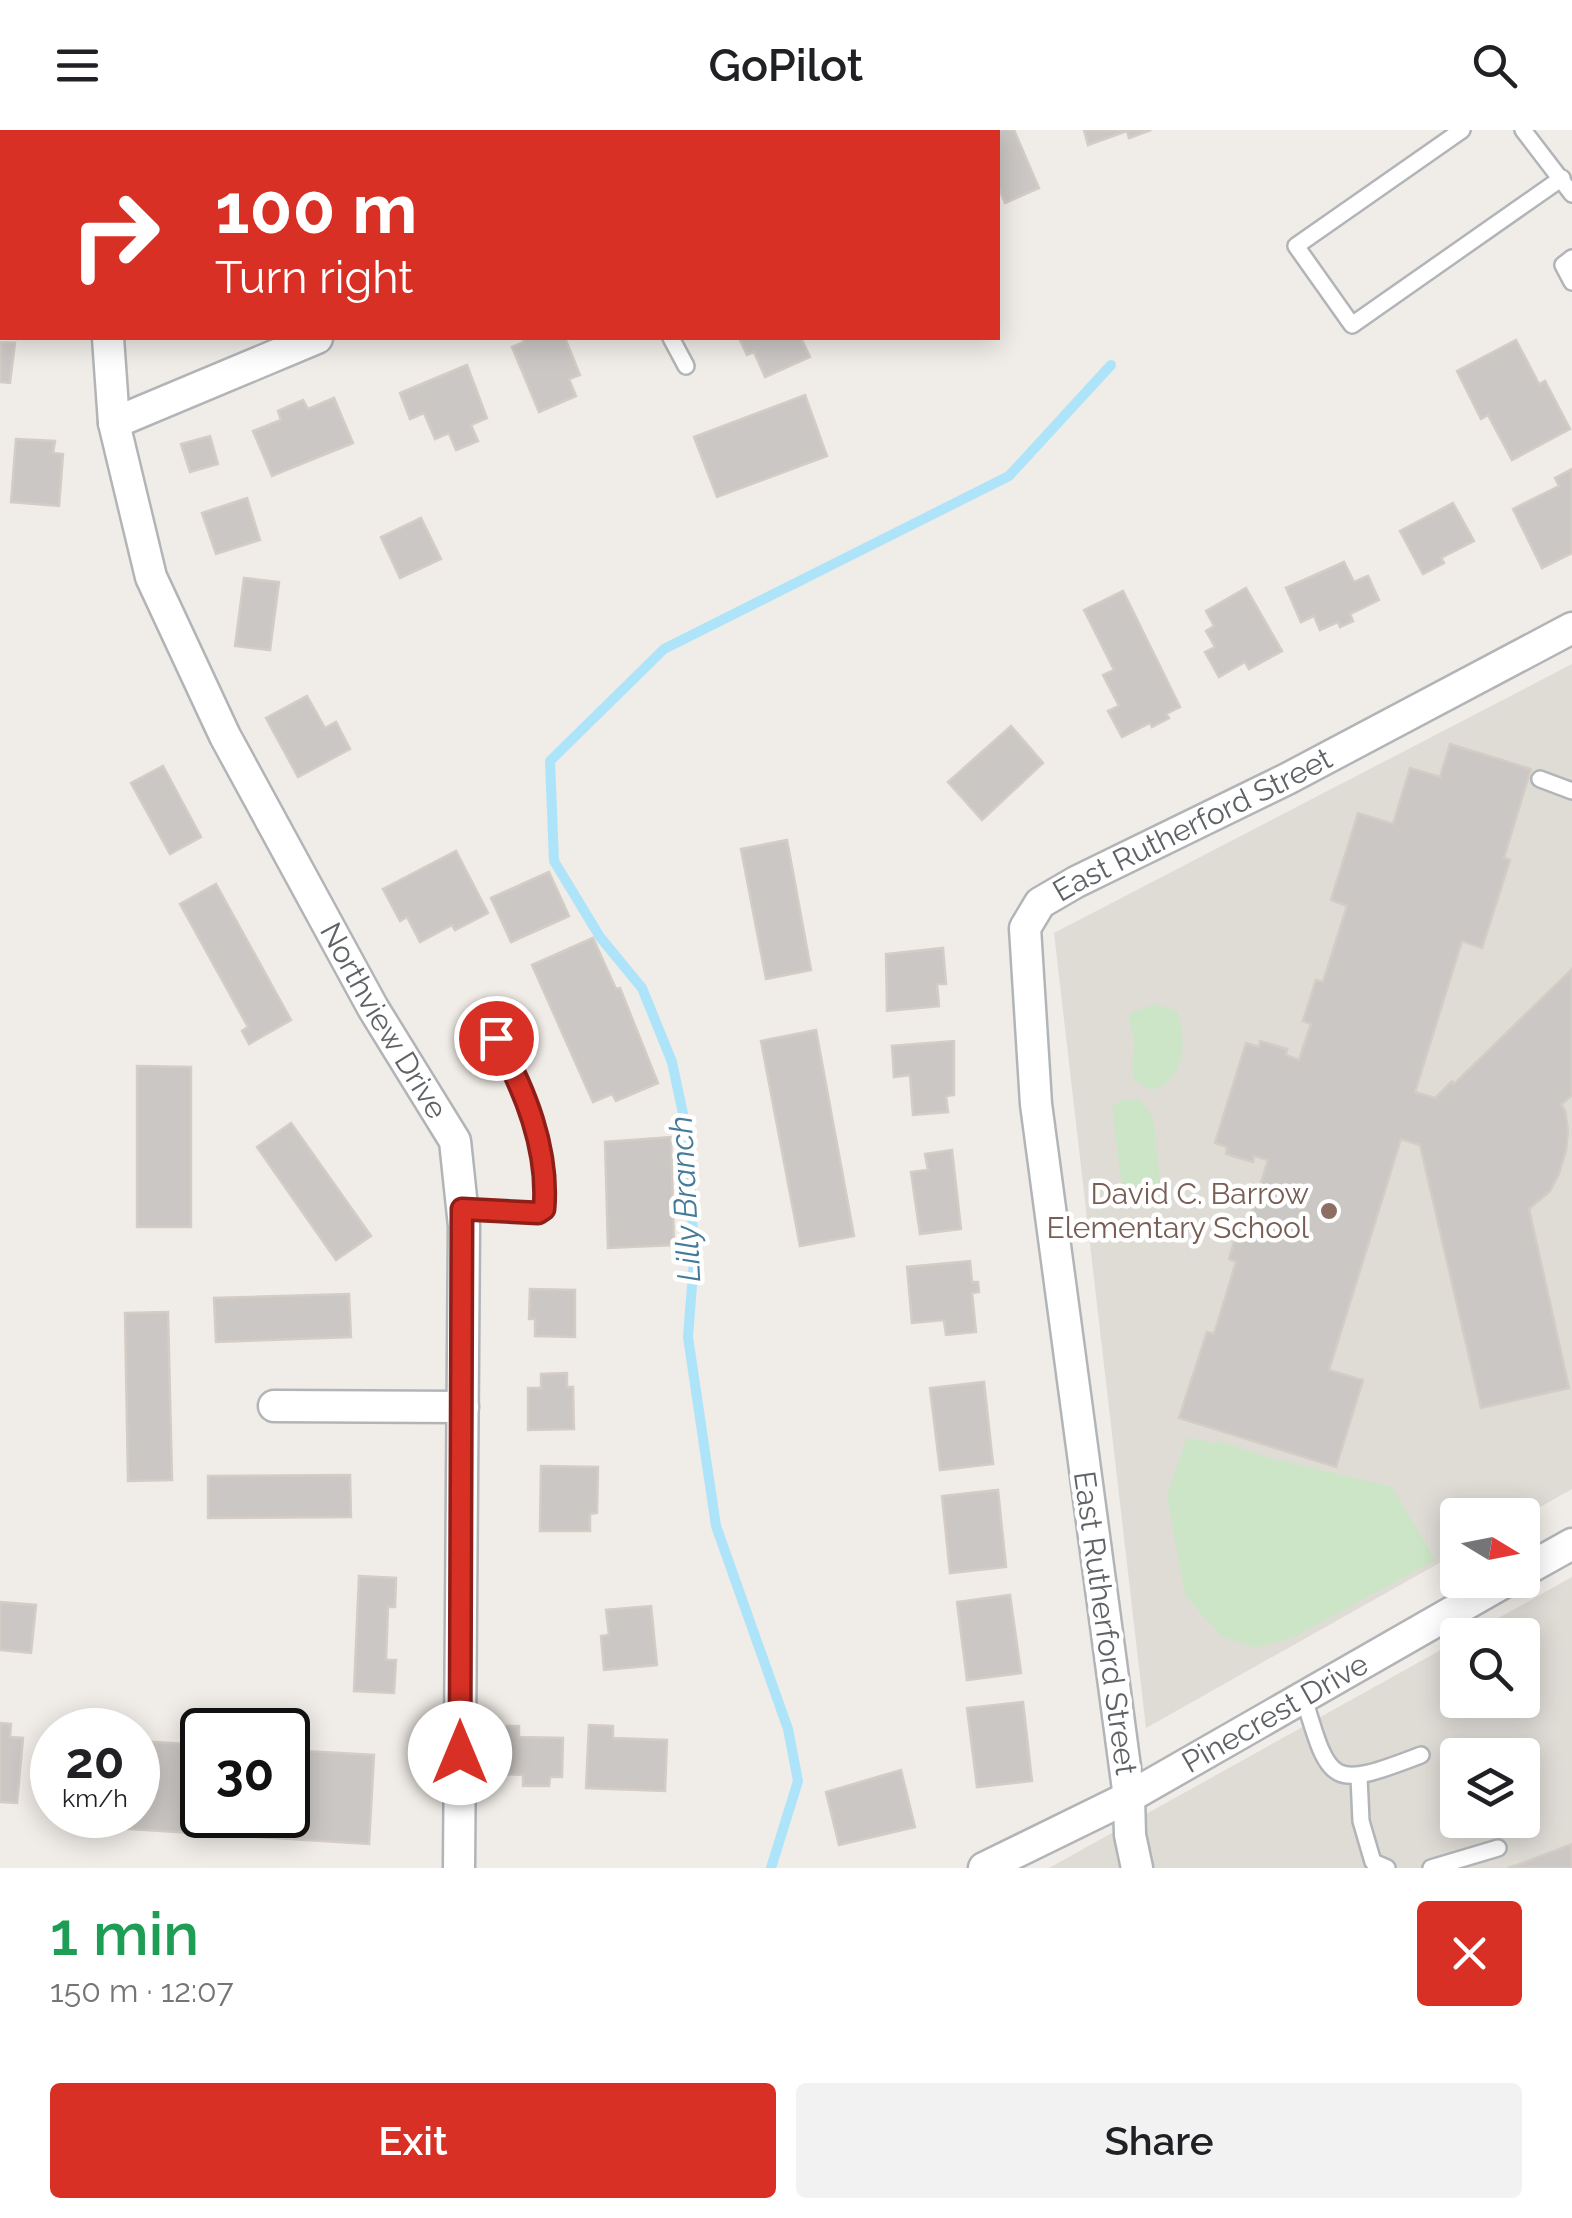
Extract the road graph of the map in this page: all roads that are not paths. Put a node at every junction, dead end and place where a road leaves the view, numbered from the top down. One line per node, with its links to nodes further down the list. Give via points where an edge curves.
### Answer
1 (1462, 130): 3 (lane, via 1296,246 1352,325)
2 (1523, 130): 3 (lane)
3 (1562, 178): 4 (lane)
4 (1572, 194)
5 (1572, 258): 6 (lane, via 1563,266)
6 (1572, 282)
7 (108, 340): 11 (street, Northview Drive)
8 (312, 340): 11 (street)
9 (672, 340): 10 (lane)
10 (686, 366)
11 (114, 423): 16 (street, Northview Drive, via 151,577 225,736 455,1141)
12 (1572, 628): 25 (street, East Rutherford Street, via 1076,882 1040,904 1024,928 1036,1104)
13 (1540, 779): 14 (lane)
14 (1572, 791)
15 (496, 1038): 16 (lane, via 537,1131 544,1209)
16 (462, 1209): 18 (street, Northview Drive)
17 (274, 1406): 18 (street)
18 (462, 1407): 28 (street, Northview Drive)
19 (1572, 1544): 20 (street)
20 (1540, 1562)
21 (1476, 1598): 22 (street, Pinecrest Drive)
22 (1303, 1695): 24 (lane, via 1330,1768); 25 (street, Pinecrest Drive)
23 (1421, 1756): 24 (lane)
24 (1359, 1777): 27 (lane, via 1361,1821)
25 (1129, 1797): 29 (street, Pinecrest Drive); 30 (street, East Rutherford Street)
26 (1498, 1848): 31 (lane)
27 (1379, 1866)
28 (459, 1868)
29 (984, 1868)
30 (1137, 1868)
31 (1432, 1868)

